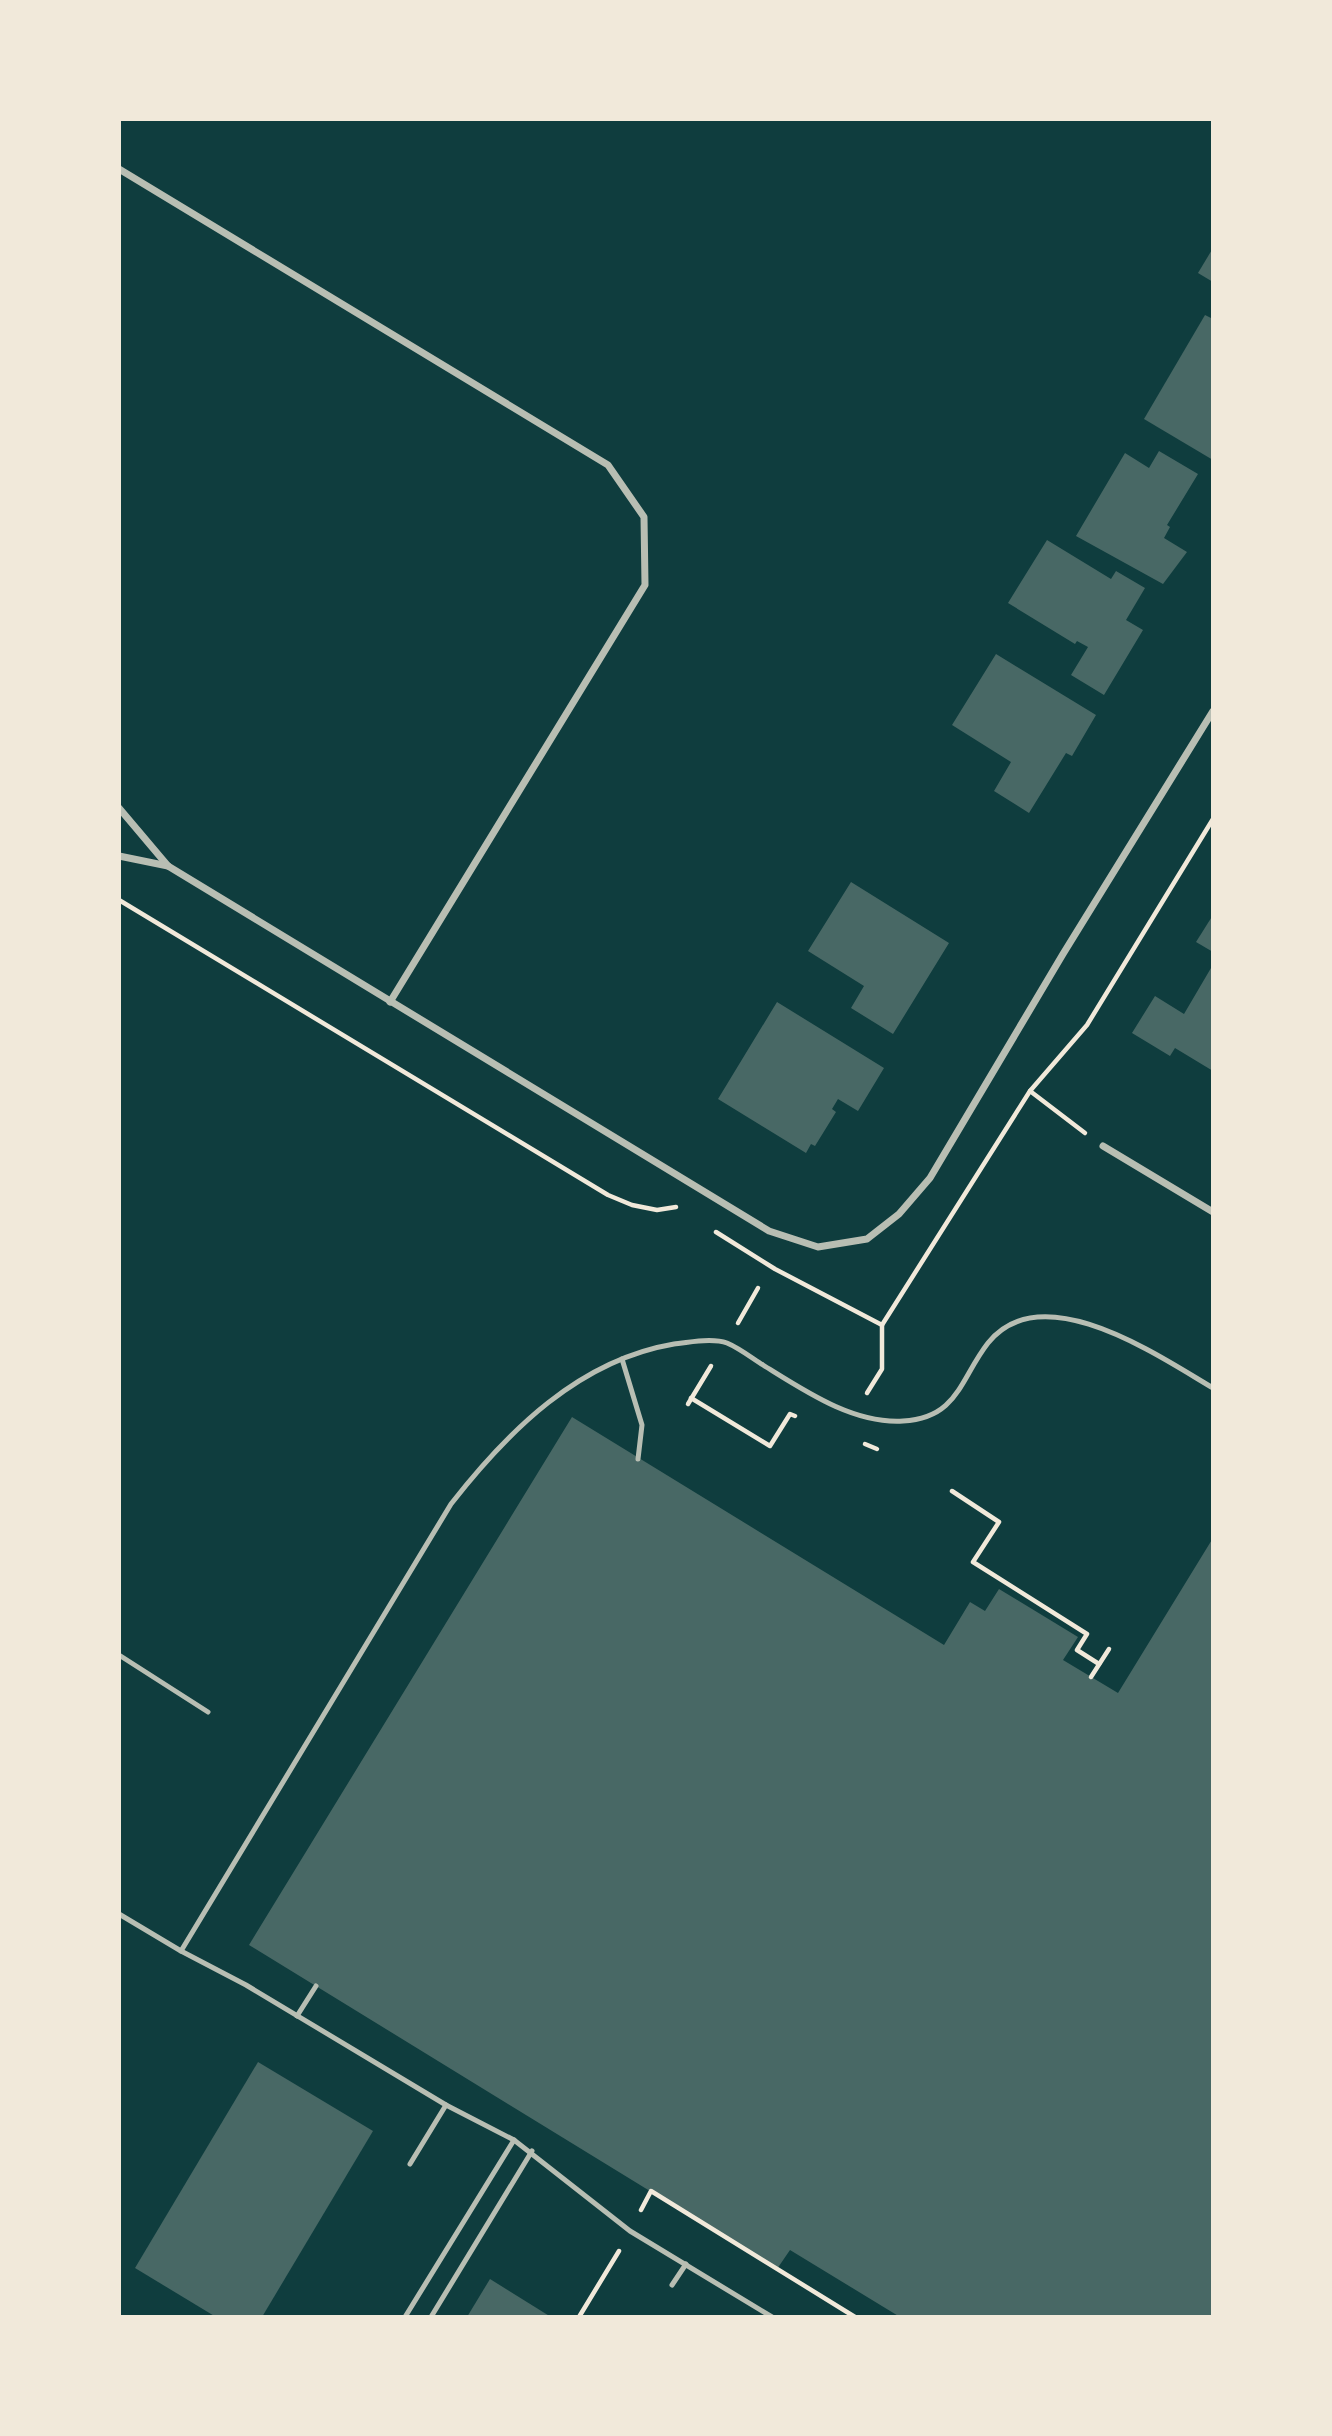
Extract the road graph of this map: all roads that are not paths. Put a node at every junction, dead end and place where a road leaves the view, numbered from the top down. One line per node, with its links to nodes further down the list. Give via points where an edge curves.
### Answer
1 (119, 169): 6 (street, via 608,465 645,517 645,585)
2 (1213, 710): 6 (street, via 930,1178 899,1214 867,1239 818,1247 769,1231)
3 (119, 808): 5 (street)
4 (119, 856): 5 (street)
5 (169, 866): 6 (street)
6 (390, 1002)
7 (1103, 1146): 8 (street)
8 (1213, 1212)
9 (622, 1359): 10 (lane, via 658,1347 726,1342 801,1388 864,1418 907,1421 923,1419 952,1401 988,1343 1003,1329 1029,1320 1063,1317 1133,1341); 11 (lane, via 642,1425); 15 (lane, via 570,1386 531,1416 484,1462 451,1504)
10 (1213, 1388)
11 (638, 1459)
12 (119, 1655): 13 (lane)
13 (208, 1712)
14 (119, 1914): 15 (lane)
15 (181, 1951): 17 (lane)
16 (316, 1986): 17 (lane)
17 (298, 2016): 18 (lane)
18 (446, 2105): 19 (lane); 21 (lane)
19 (514, 2140): 20 (lane); 24 (lane)
20 (532, 2151): 22 (lane, via 631,2231); 25 (lane)
21 (410, 2164)
22 (686, 2264): 23 (lane); 26 (lane)
23 (672, 2285)
24 (405, 2317)
25 (430, 2317)
26 (771, 2317)

